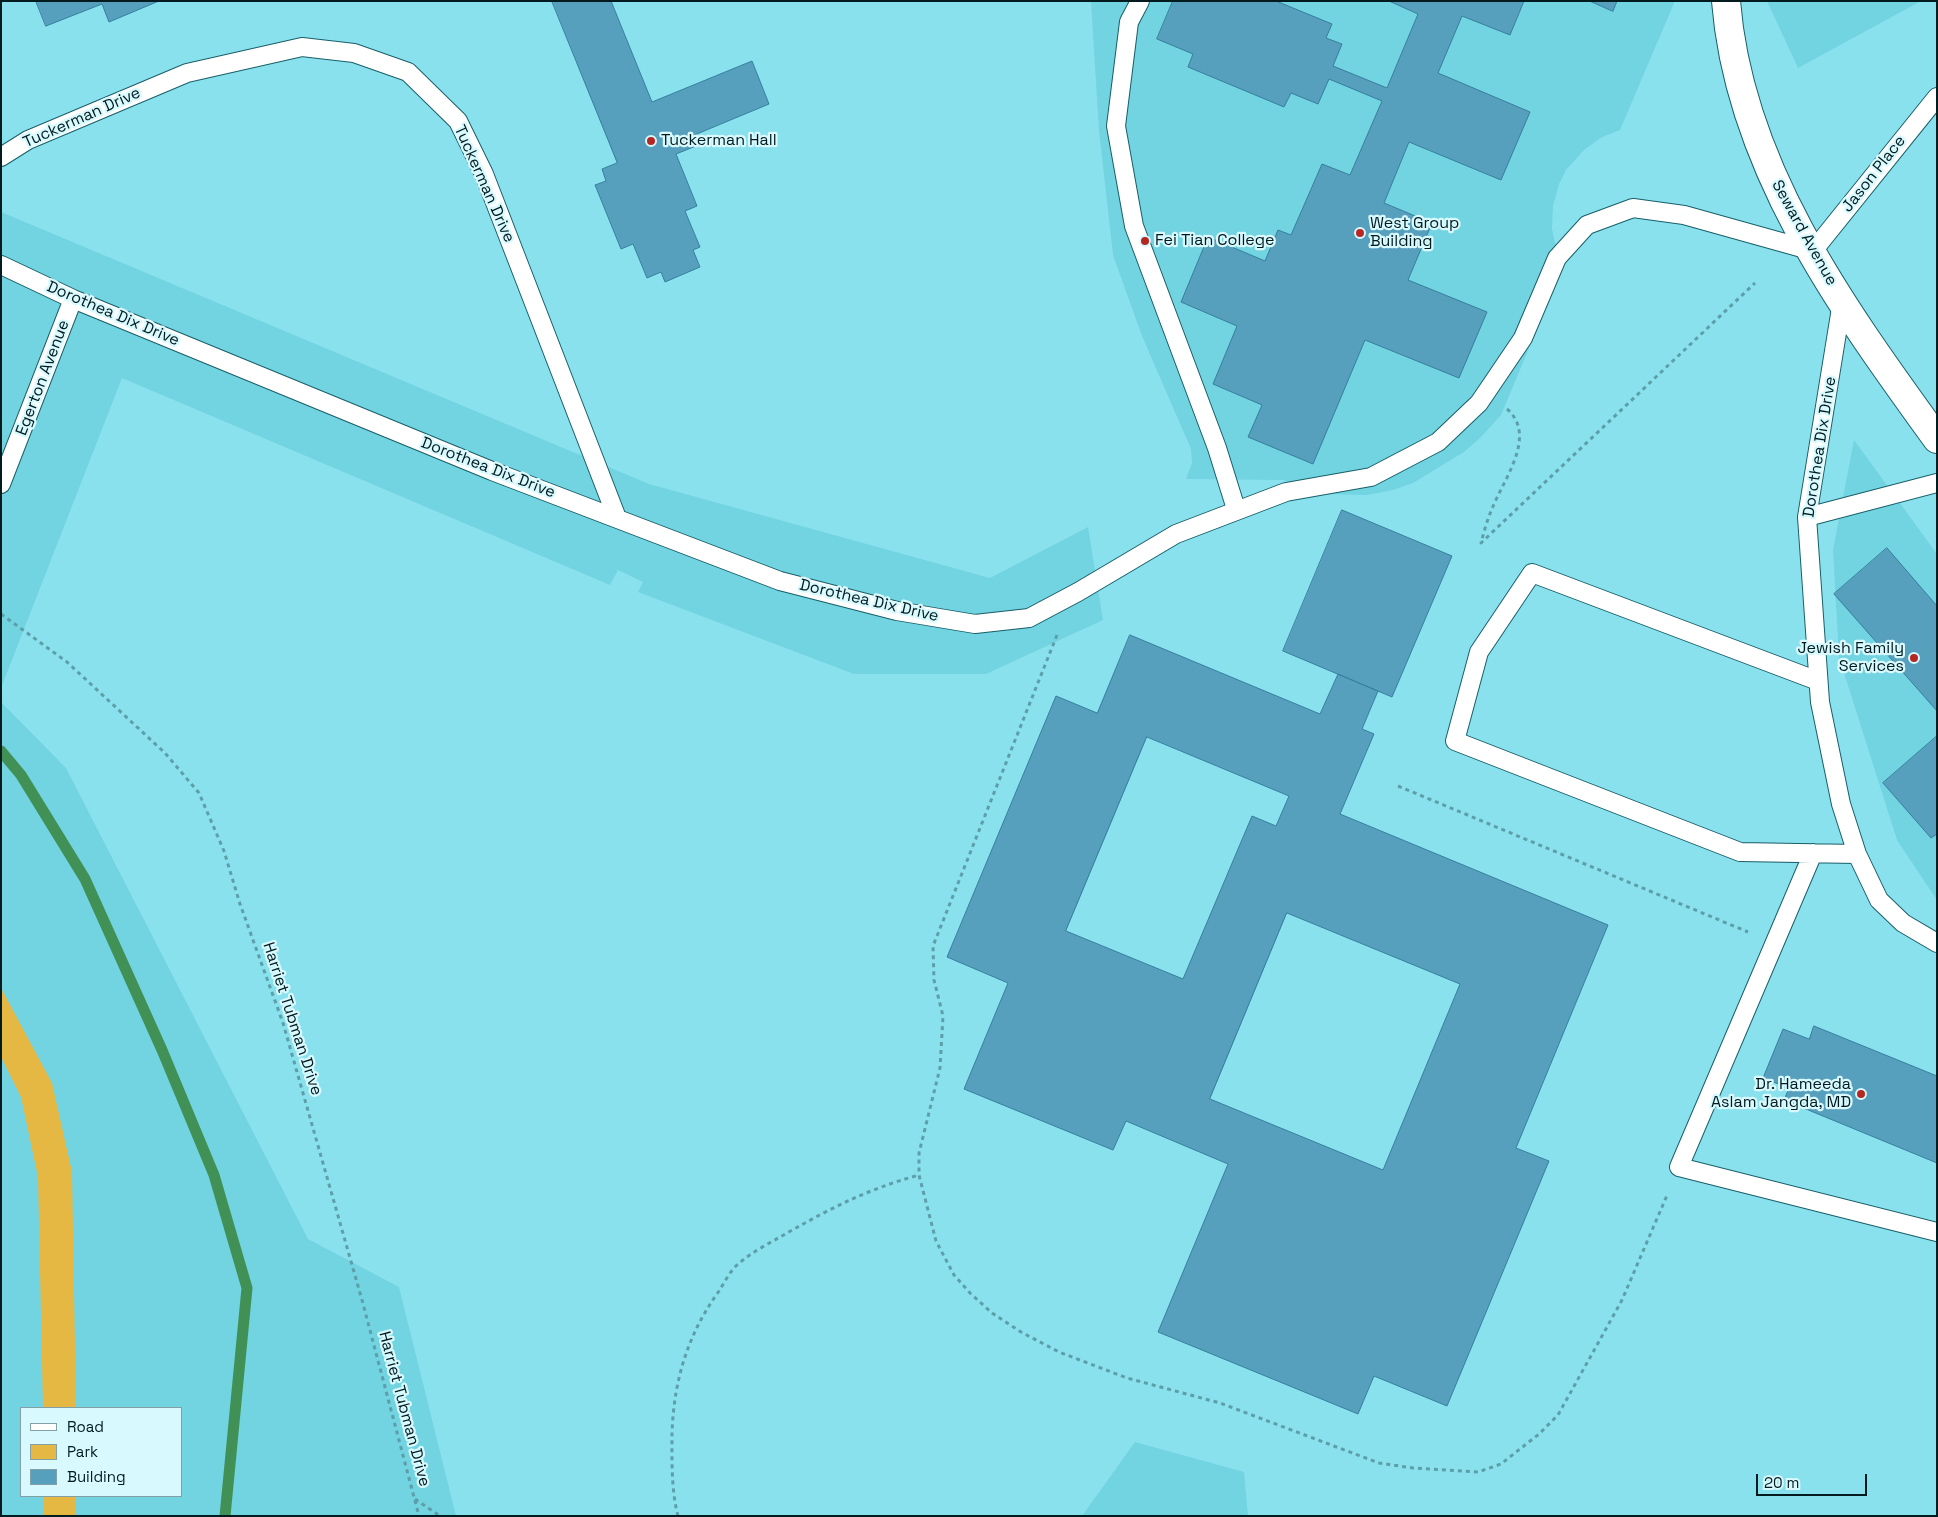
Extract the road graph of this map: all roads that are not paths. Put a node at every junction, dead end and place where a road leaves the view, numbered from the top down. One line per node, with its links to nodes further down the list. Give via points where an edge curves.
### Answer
1 (1140, 1): 12 (lane, via 1129,22 1116,126 1134,226 1217,448)
2 (1726, 1): 5 (street, Seward Avenue, via 1739,78 1754,127 1773,176)
3 (1937, 97): 5 (lane, Jason Place)
4 (1, 157): 14 (lane, Tuckerman Drive, via 28,140 187,73 302,47 354,53 408,72 458,121 484,174)
5 (1813, 251): 8 (street, Seward Avenue); 12 (lane, Dorothea Dix Drive, via 1684,214 1633,208 1587,225 1558,258 1523,338 1479,403 1438,442 1371,477 1286,492)
6 (1, 265): 7 (lane, Dorothea Dix Drive)
7 (73, 299): 10 (lane, Egerton Avenue); 14 (lane, Dorothea Dix Drive, via 492,471)
8 (1842, 302): 9 (street, Seward Avenue, via 1862,336); 13 (lane, Dorothea Dix Drive)
9 (1937, 439)
10 (1, 484)
11 (1937, 484): 13 (lane)
12 (1236, 509): 14 (lane, Dorothea Dix Drive, via 1176,534 1029,618 975,624 897,611 780,581)
13 (1807, 517): 15 (lane, Dorothea Dix Drive)
14 (617, 518)
15 (1818, 682): 16 (lane, via 1532,573 1479,652 1455,741 1740,852); 17 (lane, Dorothea Dix Drive, via 1833,770)
16 (1813, 853): 17 (lane); 19 (lane, via 1679,1167)
17 (1857, 854): 18 (lane, Dorothea Dix Drive, via 1879,900 1904,923)
18 (1937, 944)
19 (1937, 1232)

